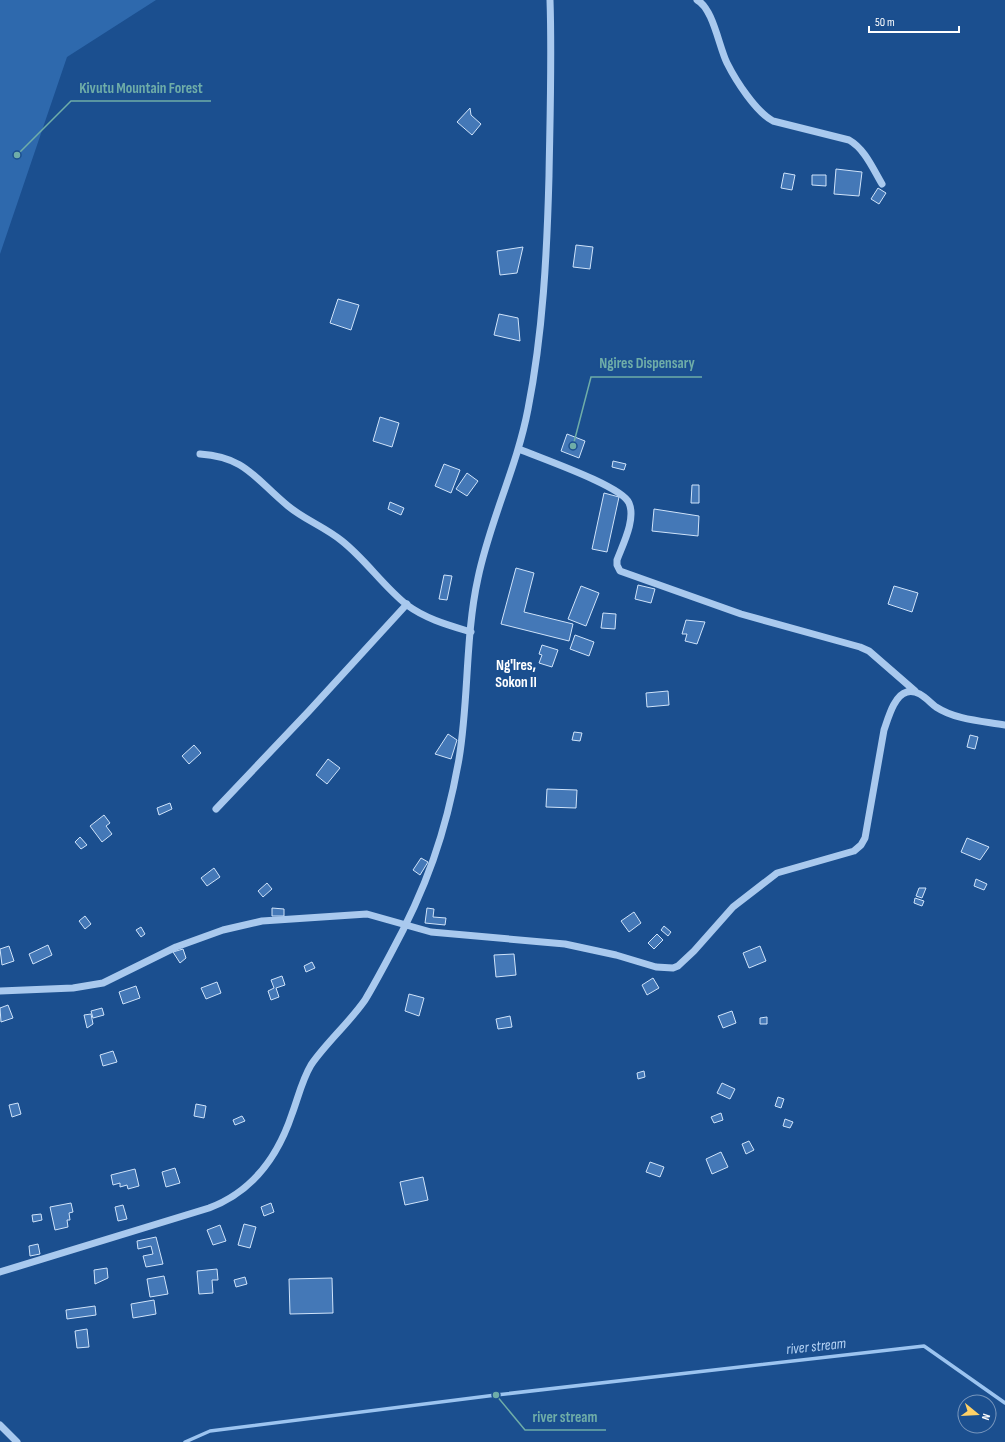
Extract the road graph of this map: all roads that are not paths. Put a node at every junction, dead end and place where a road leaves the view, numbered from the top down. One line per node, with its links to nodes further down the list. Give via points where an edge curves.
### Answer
1 (550, 0): 4 (street, via 552,52 548,223 534,376)
2 (697, 0): 3 (street, via 707,9 727,63 736,79 765,116 773,121 849,140 862,150)
3 (882, 184)
4 (520, 449): 7 (street, via 479,571); 8 (street, via 604,484 625,496 629,504 630,522 618,560 620,571 742,614 860,647)
5 (200, 454): 6 (street, via 219,455 243,466 289,507 346,544)
6 (407, 604): 7 (street, via 422,614); 10 (street)
7 (471, 632): 11 (street, via 460,756 451,800 434,860)
8 (915, 691): 9 (street, via 948,713 966,719); 11 (street, via 907,692 898,699 884,730 865,838 861,845 854,851 777,873 733,906 678,966 656,967 565,944 446,934)
9 (1005, 725)
10 (216, 809)
11 (406, 926): 12 (street, via 367,914 262,921 223,930 176,947 103,983 73,988); 13 (street, via 367,997 311,1066 288,1126 272,1157 250,1184 214,1206)
12 (0, 991)
13 (0, 1272)
14 (0, 1425): 15 (street)
15 (17, 1442)

